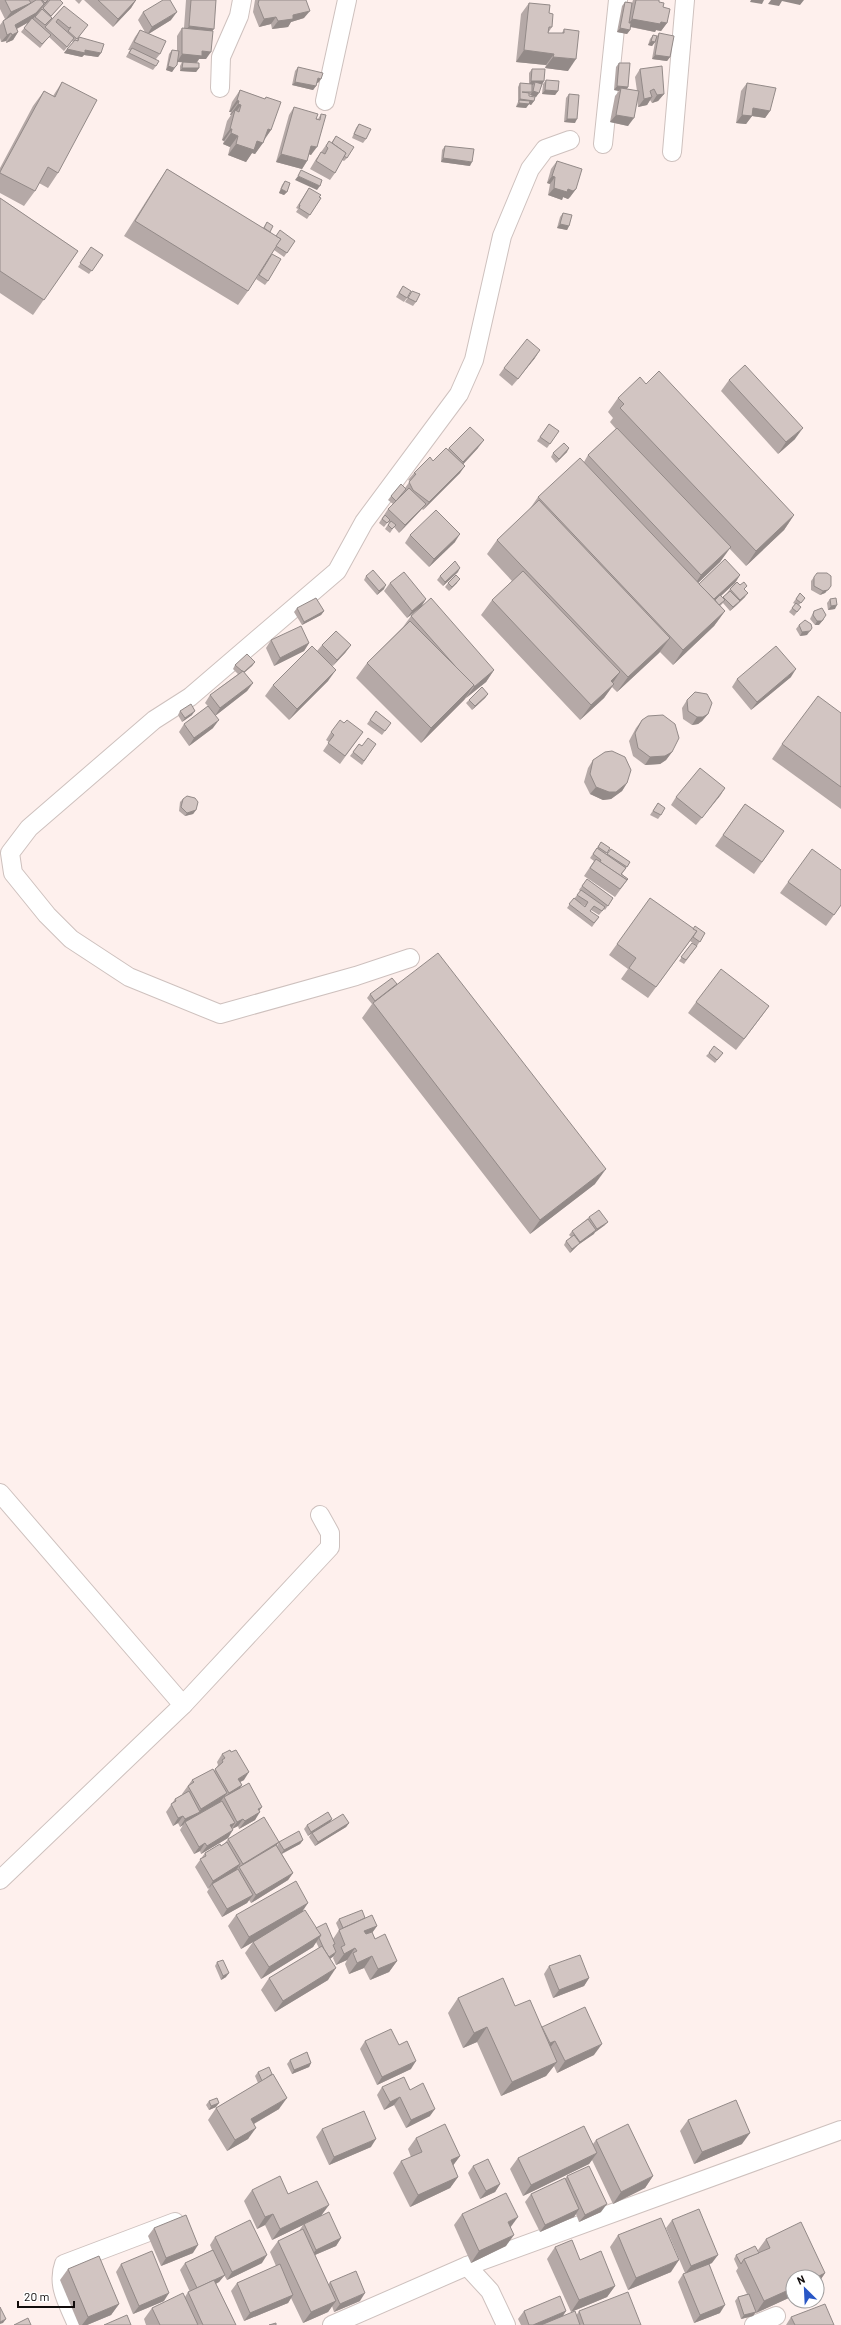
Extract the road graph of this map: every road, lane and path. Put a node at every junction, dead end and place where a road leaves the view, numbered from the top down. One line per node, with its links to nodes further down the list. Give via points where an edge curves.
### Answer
1 (242, 0): 5 (street, via 239,16 221,57)
2 (347, 0): 6 (street)
3 (618, 0): 8 (street)
4 (685, 0): 9 (street)
5 (220, 88)
6 (324, 101)
7 (570, 140): 10 (street, via 545,149 528,175 502,236 474,360 459,394 364,522 337,571 190,697 154,720 29,828 10,853 13,873 47,915 71,939 128,977 220,1014)
8 (603, 144)
9 (672, 152)
10 (410, 958)
11 (0, 1493): 13 (street)
12 (320, 1515): 13 (street, via 330,1533 330,1547)
13 (183, 1705): 14 (street)
14 (0, 1880)
15 (841, 2130): 17 (street)
16 (186, 2218): 19 (street, via 64,2264 60,2275 61,2286)
17 (468, 2266): 20 (street); 21 (street, via 490,2291)
18 (776, 2316): 22 (street)
19 (77, 2325)
20 (332, 2325)
21 (506, 2325)
22 (754, 2325)

